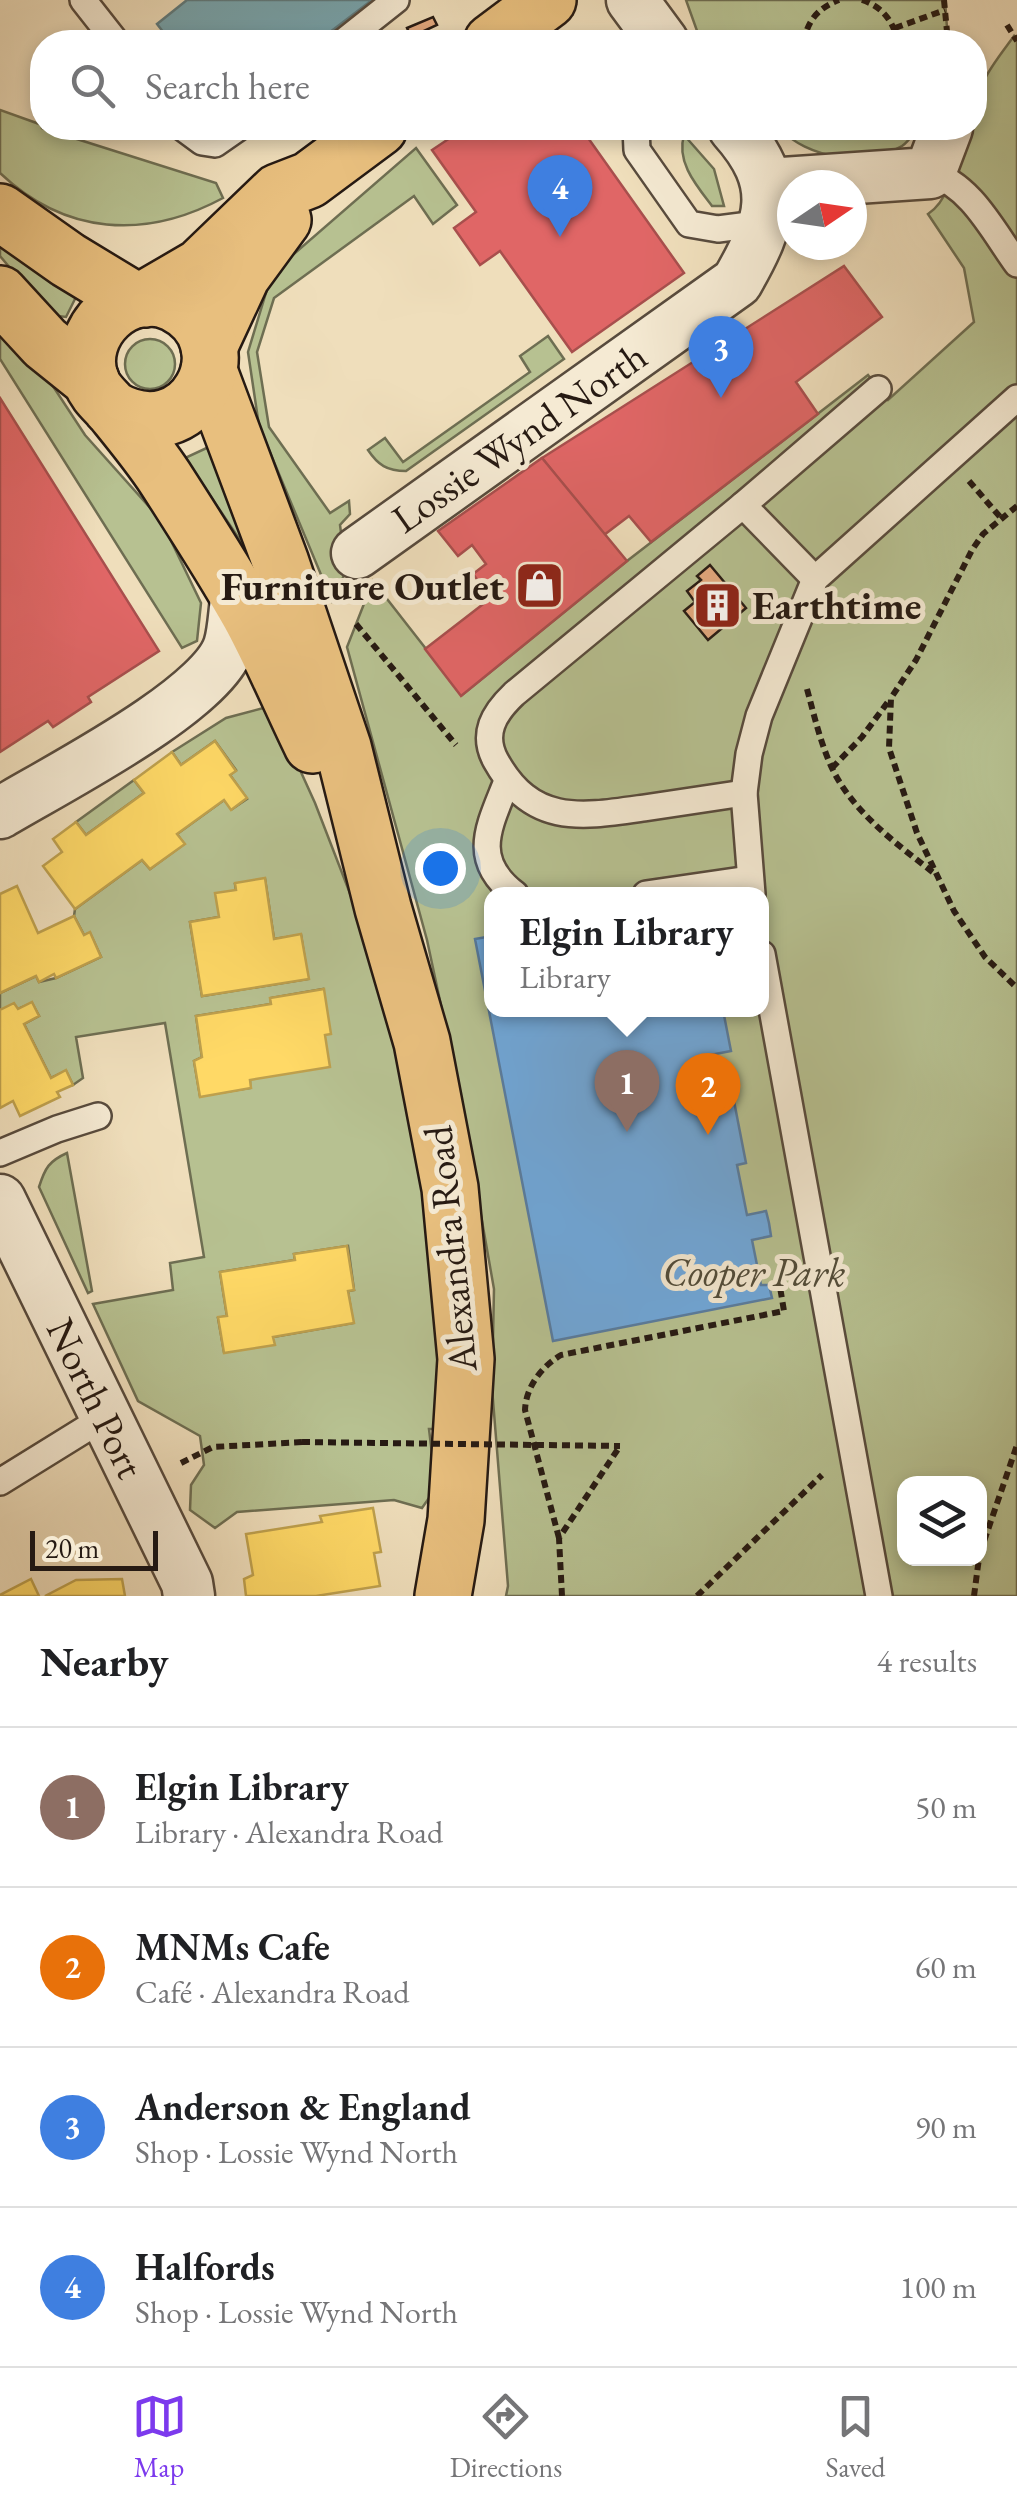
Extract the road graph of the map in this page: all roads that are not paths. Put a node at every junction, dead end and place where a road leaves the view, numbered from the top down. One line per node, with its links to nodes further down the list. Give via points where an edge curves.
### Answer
1 (83, 0): 5 (lane)
2 (396, 0): 6 (lane)
3 (632, 0): 8 (street)
4 (546, 1): 7 (main road)
5 (107, 30)
6 (358, 30)
7 (508, 30)
8 (654, 30)
9 (363, 140): 13 (main road)
10 (637, 140): 14 (lane, via 688,224 718,229)
11 (745, 140): 14 (street)
12 (938, 150): 14 (street); 16 (lane, via 947,178)
13 (309, 180): 18 (main road, via 278,192 200,267); 19 (main road, via 242,276)
14 (767, 203): 24 (street, Lossie Wynd North, via 737,282)
15 (0, 212): 18 (main road)
16 (1017, 264)
17 (0, 294): 21 (main road)
18 (140, 300): 19 (main road, via 172,303 189,313 202,328); 21 (main road, via 115,308 90,340 87,360)
19 (209, 359): 21 (main road, via 204,388 179,414 162,420 127,417); 32 (main road, via 338,731)
20 (878, 389): 23 (lane)
21 (101, 394): 26 (main road, via 162,474)
22 (1017, 398): 25 (lane)
23 (743, 505): 25 (lane); 27 (lane, via 504,704 491,722 489,744)
24 (357, 553)
25 (815, 579): 28 (lane, via 759,716)
26 (236, 593): 29 (street, via 228,648 180,705); 32 (main road)
27 (507, 781): 28 (lane, via 526,798 570,816); 30 (lane, via 486,845)
28 (744, 793): 31 (lane)
29 (0, 813)
30 (508, 887)
31 (750, 887)
32 (383, 908): 40 (main road, Alexandra Road, via 422,1042 461,1290 466,1388)
33 (769, 992): 41 (lane)
34 (98, 1116): 35 (lane)
35 (0, 1154)
36 (0, 1200): 37 (street, North Port)
37 (105, 1418): 38 (lane); 39 (street, North Port)
38 (0, 1482)
39 (189, 1596)
40 (444, 1596)
41 (879, 1596)

